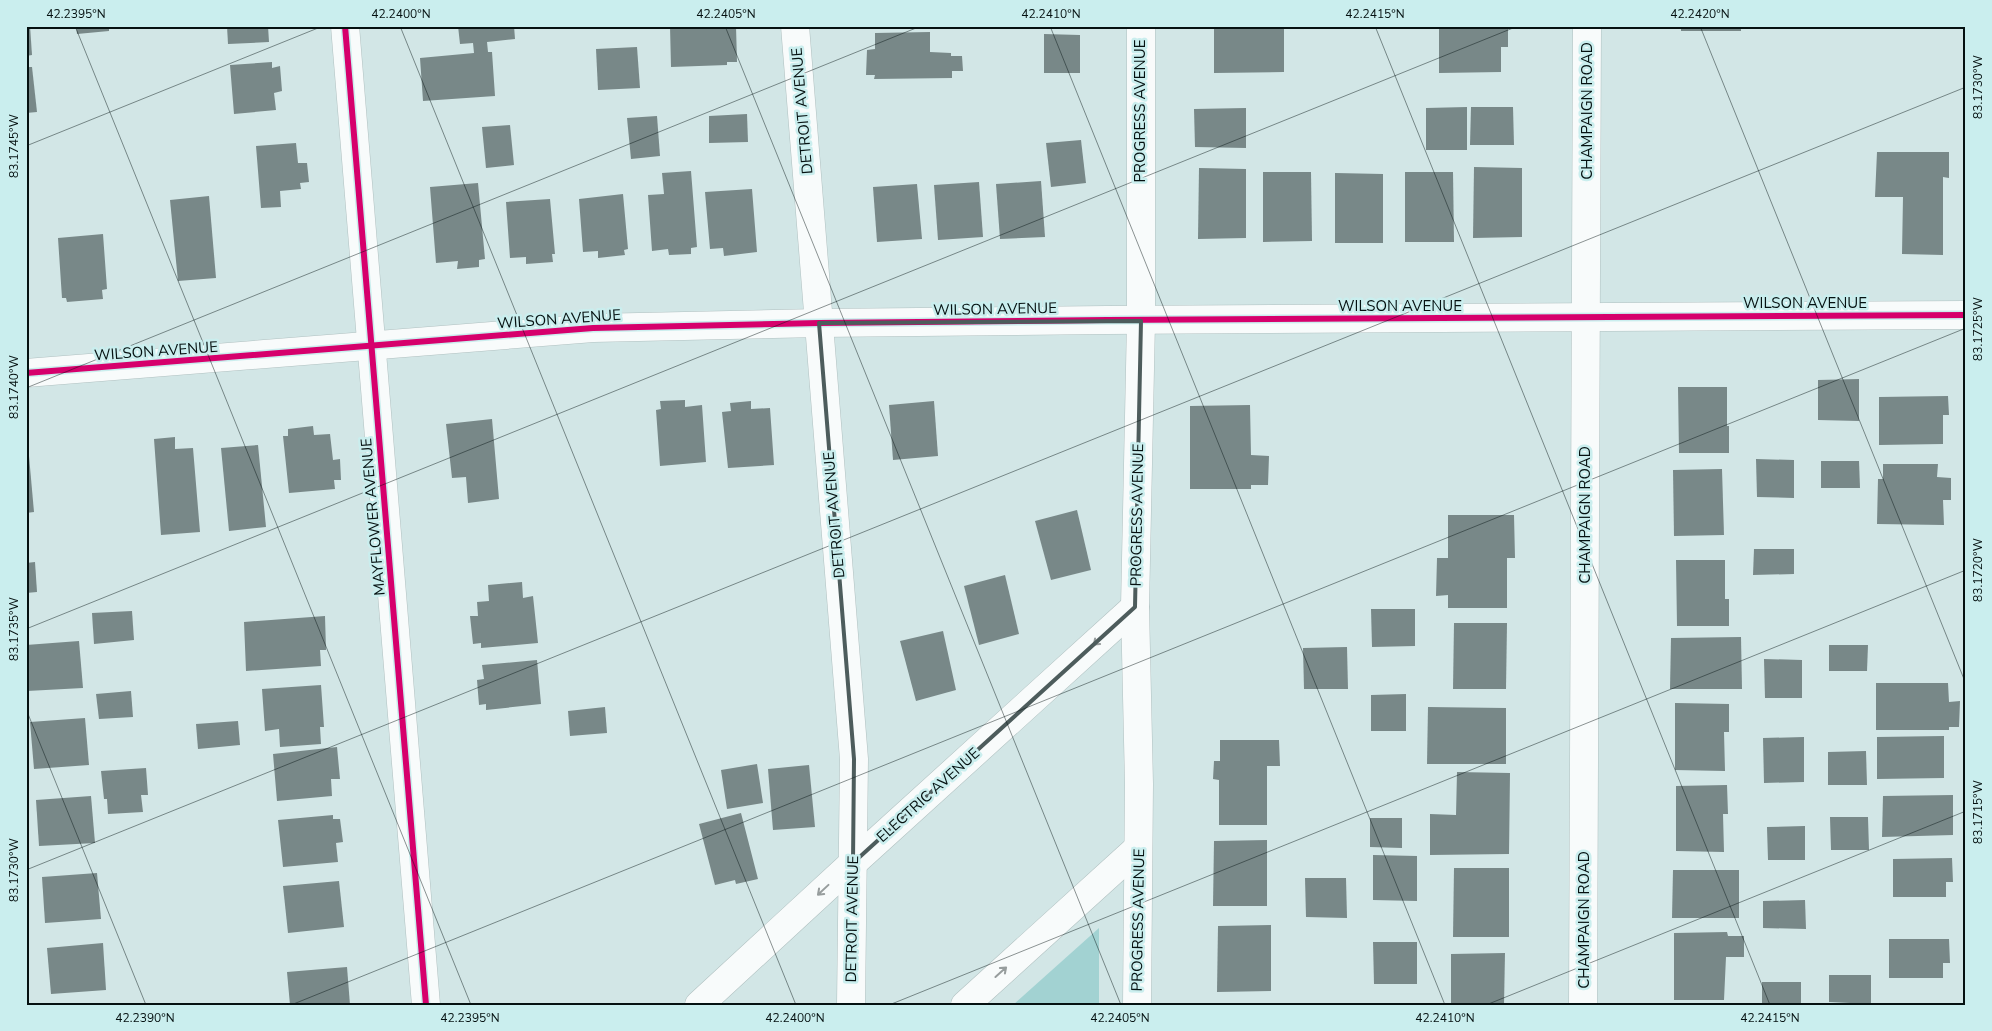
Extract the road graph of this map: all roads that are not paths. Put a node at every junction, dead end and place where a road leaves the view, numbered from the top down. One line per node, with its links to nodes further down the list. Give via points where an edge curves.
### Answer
1 (345, 26): 9 (street, MAYFLOWER AVENUE)
2 (795, 26): 8 (street, DETROIT AVENUE)
3 (1141, 26): 7 (street, PROGRESS AVENUE)
4 (1587, 26): 6 (street, CHAMPAIGN ROAD)
5 (1966, 315): 6 (street, WILSON AVENUE)
6 (1586, 317): 7 (street, WILSON AVENUE); 19 (street, CHAMPAIGN ROAD)
7 (1141, 321): 8 (street, WILSON AVENUE); 11 (street, PROGRESS AVENUE)
8 (819, 323): 9 (street, WILSON AVENUE, via 593,328); 13 (street, DETROIT AVENUE, via 854,759)
9 (371, 346): 10 (street, WILSON AVENUE); 14 (street, MAYFLOWER AVENUE)
10 (26, 373)
11 (1135, 607): 12 (street, PROGRESS AVENUE); 13 (street, ELECTRIC AVENUE, one-way to 13)
12 (1138, 848): 17 (street, one-way to 12); 18 (street, PROGRESS AVENUE)
13 (852, 862): 15 (street, ELECTRIC AVENUE, one-way to 15); 16 (street, DETROIT AVENUE)
14 (426, 1005)
15 (700, 1005)
16 (851, 1005)
17 (965, 1005)
18 (1137, 1005)
19 (1583, 1005)

